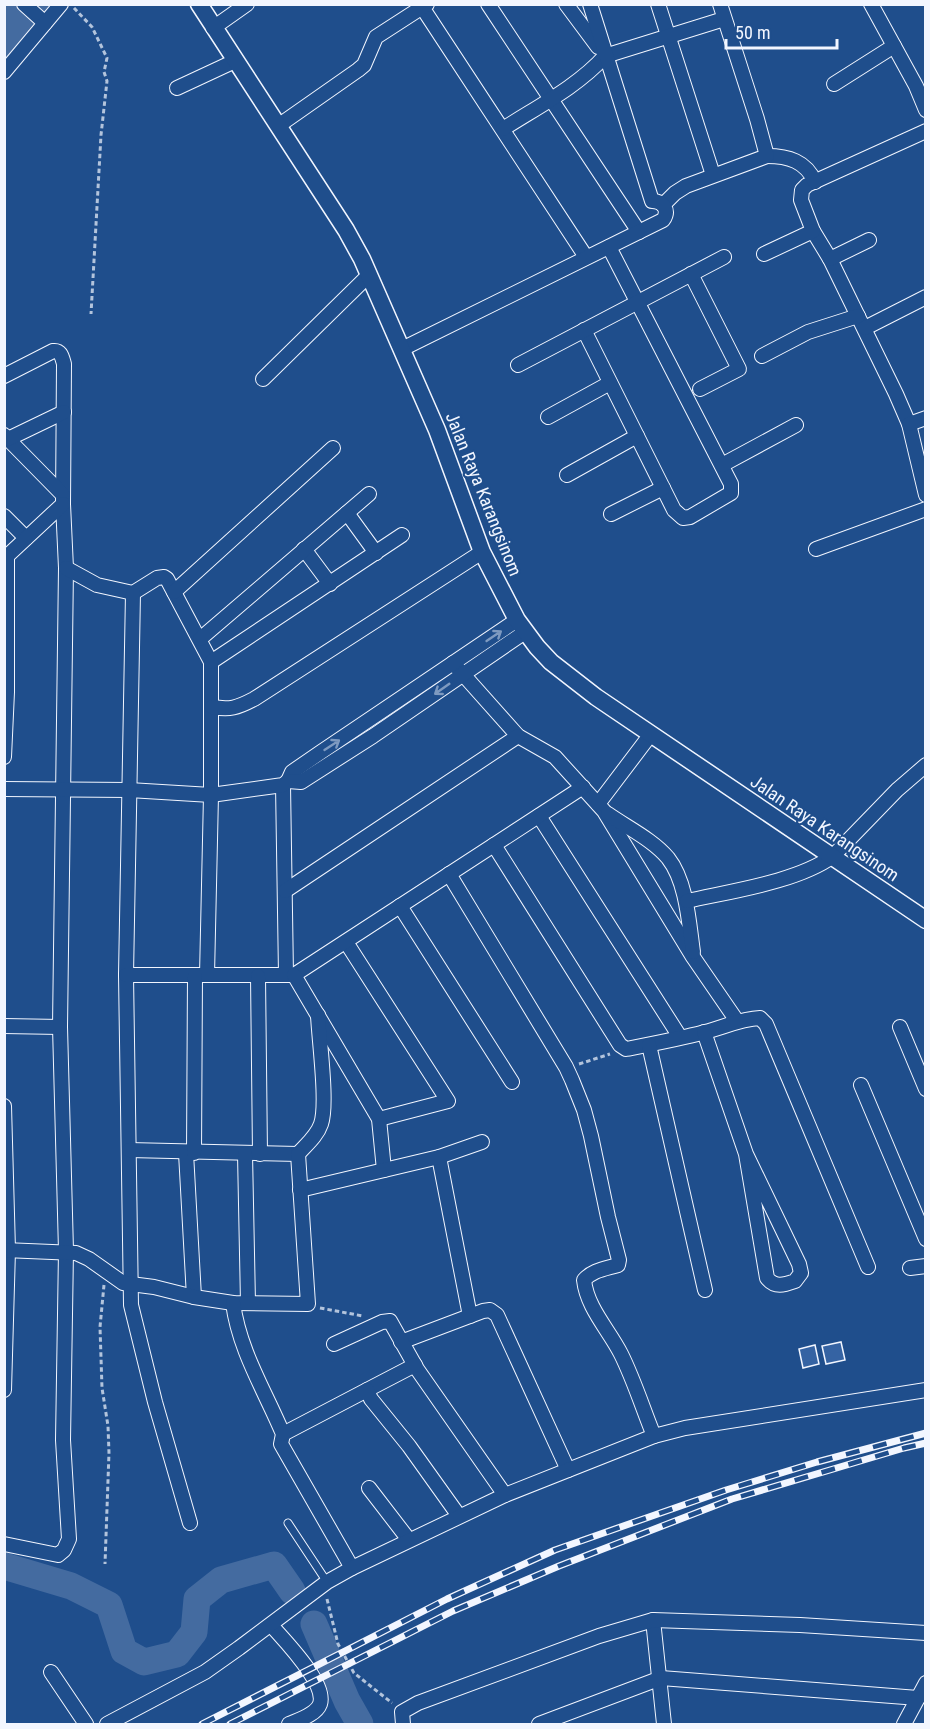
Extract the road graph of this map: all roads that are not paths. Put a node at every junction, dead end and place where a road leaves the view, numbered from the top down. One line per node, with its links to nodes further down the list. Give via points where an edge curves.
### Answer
1 (24, 4): 13 (street)
2 (61, 4): 13 (street)
3 (199, 4): 14 (street, Jalan Raya Karangsinom)
4 (247, 4): 14 (street)
5 (489, 4): 23 (street)
6 (566, 4): 17 (street)
7 (590, 4): 17 (street)
8 (658, 4): 15 (street)
9 (720, 4): 12 (street)
10 (871, 4): 16 (street)
11 (423, 6): 25 (street, via 376,37 358,70); 26 (street)
12 (724, 19): 15 (street); 28 (street)
13 (41, 20): 19 (street)
14 (213, 28): 18 (street, Jalan Raya Karangsinom)
15 (669, 37): 17 (street); 29 (street)
16 (894, 46): 20 (street); 21 (street)
17 (605, 56): 23 (street); 31 (street)
18 (235, 61): 22 (street); 25 (street, Jalan Raya Karangsinom)
19 (4, 72)
20 (921, 83): 24 (street)
21 (834, 84)
22 (177, 88)
23 (552, 98): 26 (street); 32 (street)
24 (926, 110)
25 (278, 126): 42 (street, Jalan Raya Karangsinom, via 346,230)
26 (503, 129): 39 (street)
27 (926, 131): 30 (street)
28 (767, 156): 29 (street); 30 (street, via 802,164)
29 (713, 175): 31 (street)
30 (815, 182): 33 (street, via 801,194)
31 (658, 203): 32 (street); 34 (street, via 667,211 663,220)
32 (628, 212): 34 (street)
33 (813, 231): 37 (street); 40 (street)
34 (639, 232): 36 (street)
35 (869, 240): 40 (street)
36 (609, 247): 39 (street); 44 (street)
37 (764, 254)
38 (724, 257): 41 (street)
39 (586, 258): 47 (street)
40 (830, 259): 45 (street)
41 (691, 274): 44 (street); 53 (street, via 739,369)
42 (369, 275): 47 (street, Jalan Raya Karangsinom); 51 (street)
43 (926, 297): 45 (street)
44 (636, 302): 46 (street); 62 (street)
45 (862, 322): 48 (street, via 808,332); 57 (street)
46 (584, 330): 49 (street); 52 (street)
47 (402, 349): 76 (street, Jalan Raya Karangsinom)
48 (762, 356)
49 (518, 365)
50 (4, 376): 54 (street, via 58,352 64,364)
51 (263, 379)
52 (610, 383): 55 (street); 59 (street)
53 (700, 389)
54 (64, 412): 60 (street); 67 (street)
55 (549, 417)
56 (926, 418): 57 (street)
57 (909, 424): 66 (street)
58 (796, 425): 62 (street)
59 (637, 436): 63 (street); 64 (street)
60 (6, 437): 67 (street)
61 (333, 448): 81 (street)
62 (722, 465): 64 (street, via 733,489 731,493 690,517 678,515)
63 (567, 475)
64 (663, 488): 70 (street)
65 (369, 494): 69 (street)
66 (926, 495)
67 (63, 499): 73 (street); 79 (street)
68 (926, 509): 75 (street)
69 (347, 513): 74 (street); 77 (street)
70 (611, 514)
71 (4, 516): 73 (street)
72 (402, 535): 77 (street)
73 (26, 538): 78 (street)
74 (304, 549): 80 (street); 84 (street)
75 (816, 549)
76 (482, 552): 83 (street, Jalan Raya Karangsinom); 88 (street, via 254,699 238,707)
77 (376, 553): 80 (street)
78 (6, 558): 91 (street)
79 (66, 568): 82 (street, via 97,585); 97 (street)
80 (330, 584): 85 (street)
81 (174, 592): 82 (street, via 164,577); 84 (street)
82 (133, 593): 96 (street)
83 (521, 626): 86 (street, one-way to 83); 87 (street); 89 (street, Jalan Raya Karangsinom, via 571,680)
84 (200, 639): 85 (street)
85 (211, 662): 88 (street)
86 (453, 663): 87 (street); 93 (street, one-way to 86, via 292,772)
87 (462, 675): 90 (street); 93 (street, one-way to 93, via 301,782)
88 (212, 707): 98 (street)
89 (651, 734): 99 (street); 102 (street, Jalan Raya Karangsinom)
90 (518, 736): 94 (street, via 555,757); 104 (street)
91 (4, 757)
92 (926, 765): 102 (street)
93 (285, 783): 98 (street); 104 (street)
94 (583, 787): 99 (street); 100 (street)
95 (4, 789): 97 (street)
96 (129, 790): 97 (street); 98 (street); 110 (street)
97 (64, 791): 117 (street)
98 (212, 795): 111 (street)
99 (601, 808): 105 (street, via 669,859); 109 (street)
100 (539, 816): 101 (street); 120 (street)
101 (494, 845): 103 (street); 121 (street, via 615,1041 626,1049)
102 (833, 856): 105 (street, via 782,878); 107 (street, Jalan Raya Karangsinom)
103 (449, 874): 106 (street); 158 (street, via 566,1067 584,1110 620,1260 618,1265 586,1277 585,1287 622,1355)
104 (285, 891): 112 (street)
105 (687, 901): 109 (street)
106 (400, 906): 108 (street); 122 (street)
107 (926, 920)
108 (346, 942): 112 (street); 126 (street, via 448,1101)
109 (693, 957): 115 (street)
110 (126, 975): 111 (street); 128 (street)
111 (201, 975): 113 (street); 129 (street)
112 (290, 975): 113 (street); 114 (street)
113 (258, 976): 131 (street)
114 (318, 1015): 126 (street); 132 (street, via 322,1123)
115 (737, 1021): 119 (street); 143 (street, via 760,1018 766,1024)
116 (4, 1026): 117 (street)
117 (60, 1026): 141 (street)
118 (900, 1027): 124 (street)
119 (704, 1032): 120 (street); 133 (street)
120 (680, 1037): 121 (street)
121 (649, 1045): 146 (street)
122 (512, 1082)
123 (861, 1085): 139 (street)
124 (926, 1089)
125 (4, 1106): 140 (street)
126 (379, 1119): 135 (street)
127 (482, 1142): 134 (street)
128 (129, 1150): 129 (street); 145 (street)
129 (190, 1153): 130 (street); 147 (street)
130 (245, 1154): 131 (street); 149 (street)
131 (260, 1154): 132 (street)
132 (298, 1154): 136 (street)
133 (746, 1154): 137 (street); 138 (street)
134 (440, 1157): 135 (street); 150 (street)
135 (384, 1170): 136 (street)
136 (300, 1190): 149 (street, via 308,1304)
137 (773, 1208): 138 (street); 138 (street, via 801,1273 798,1279 779,1286 767,1278)
138 (757, 1212)
139 (926, 1239)
140 (6, 1250): 141 (street); 154 (street)
141 (66, 1251): 145 (street, via 82,1255); 166 (street, via 63,1440 69,1539 58,1555)
142 (926, 1266): 144 (street)
143 (868, 1267)
144 (910, 1268)
145 (131, 1285): 147 (street); 163 (street, via 131,1305 155,1402)
146 (705, 1290)
147 (194, 1297): 148 (street)
148 (233, 1303): 149 (street); 157 (street, via 249,1362)
149 (248, 1303)
150 (470, 1316): 151 (street); 159 (street, via 490,1310 497,1315)
151 (401, 1342): 152 (street, via 390,1321); 153 (street)
152 (334, 1344)
153 (415, 1365): 155 (street); 161 (street)
154 (4, 1390)
155 (366, 1390): 157 (street); 162 (street)
156 (926, 1390): 158 (street)
157 (283, 1434): 167 (street, via 281,1444)
158 (654, 1436): 159 (street)
159 (568, 1470): 161 (street)
160 (369, 1488): 165 (street)
161 (505, 1496): 162 (street)
162 (459, 1516): 165 (street)
163 (190, 1523)
164 (288, 1523): 168 (lane)
165 (409, 1540): 167 (street)
166 (4, 1544)
167 (352, 1568): 168 (street)
168 (327, 1582): 170 (street)
169 (653, 1620): 171 (street); 173 (street); 180 (street, via 417,1703 402,1712)
170 (271, 1625): 176 (street, via 320,1691 321,1703); 178 (street, via 205,1672)
171 (926, 1633)
172 (51, 1672): 177 (street)
173 (661, 1678): 175 (street); 181 (street); 182 (street)
174 (926, 1683): 175 (street)
175 (918, 1698): 183 (street)
176 (304, 1722): 179 (street)
177 (86, 1725)
178 (106, 1725)
179 (289, 1725)
180 (403, 1725)
181 (539, 1725)
182 (664, 1725)
183 (904, 1725)

